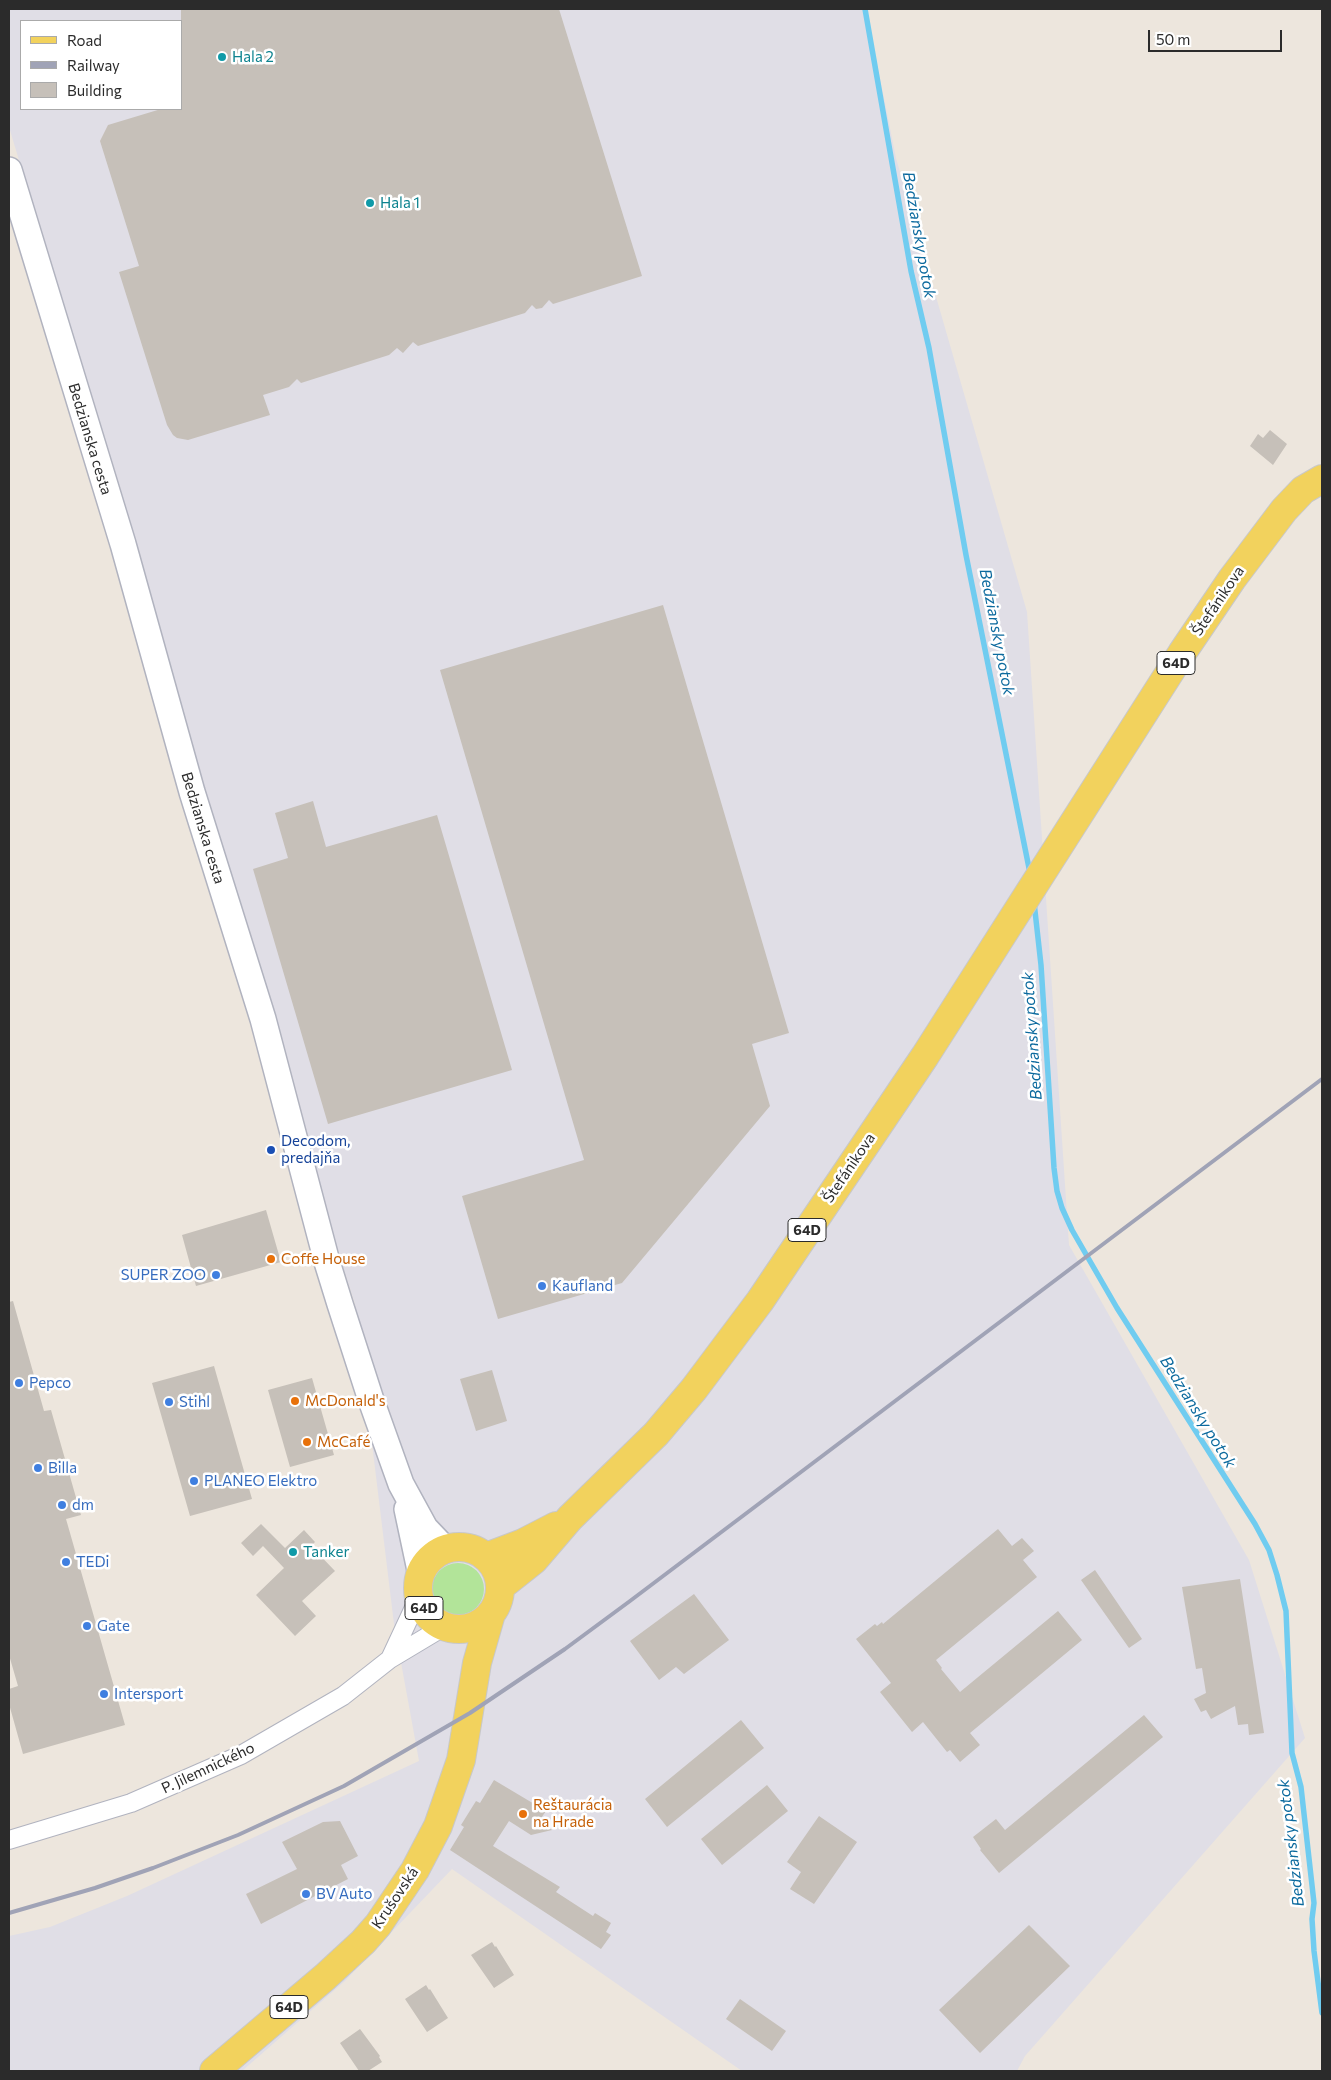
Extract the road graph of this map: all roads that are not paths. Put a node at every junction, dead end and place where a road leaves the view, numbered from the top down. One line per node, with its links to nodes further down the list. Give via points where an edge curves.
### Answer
1 (9, 170): 3 (street, Bedzianska cesta, via 262,1018 327,1262 370,1400)
2 (1322, 479): 4 (main road, Štefánikova / 64D, via 1303,490 1284,510 1232,579 925,1056 760,1301 656,1434)
3 (401, 1484): 5 (street, Bedzianska cesta, via 425,1528); 7 (street, Bedzianska cesta)
4 (570, 1518): 6 (main road, 64D, via 523,1543); 8 (main road, 64D, via 534,1560)
5 (445, 1549): 6 (main road, via 467,1548); 7 (main road, 64D, via 432,1557)
6 (486, 1557): 8 (main road, via 498,1574)
7 (420, 1586): 10 (main road, 64D, via 427,1613 435,1621); 11 (street, P. Jilemnického)
8 (500, 1587): 9 (main road, 64D, via 498,1601)
9 (491, 1614): 10 (main road, 64D, via 480,1623); 12 (main road, Krušovská / 64D)
10 (453, 1627): 11 (street, P. Jilemnického); 12 (main road, 64D)
11 (390, 1659): 13 (street, P. Jilemnického, via 344,1696 241,1755 131,1803)
12 (478, 1664): 14 (main road, Krušovská / 64D, via 461,1760 453,1786 438,1826 401,1892 378,1925 343,1962)
13 (9, 1840)
14 (214, 2071)

